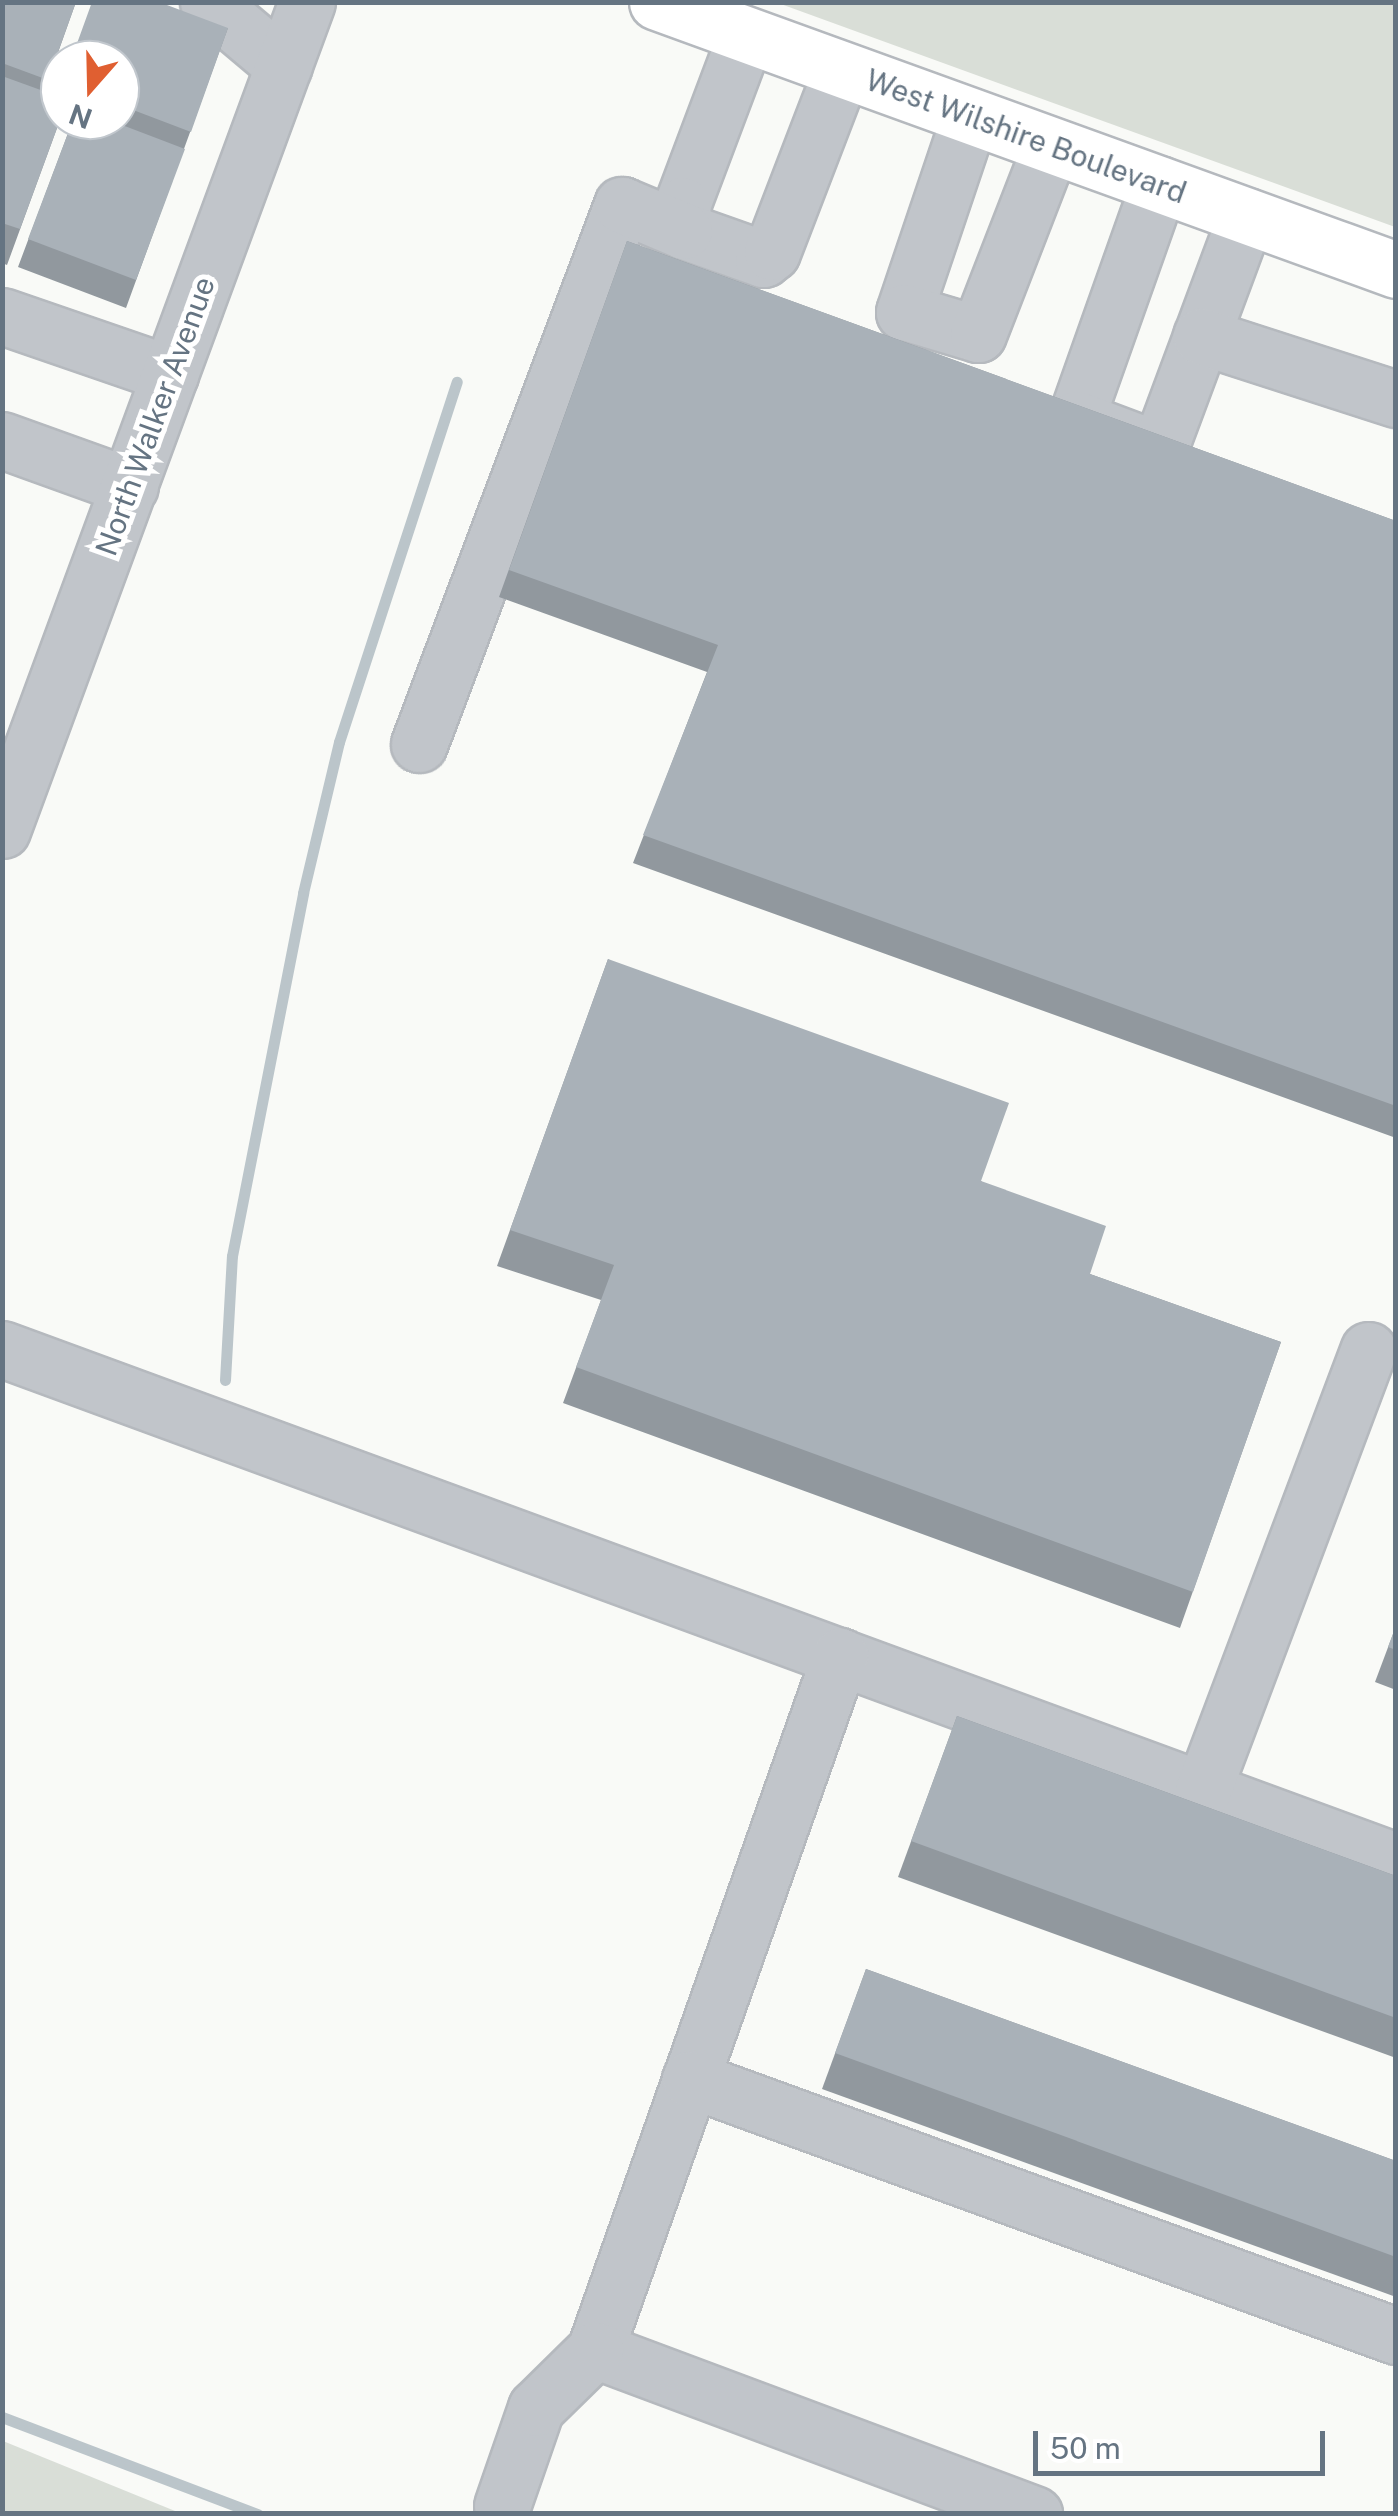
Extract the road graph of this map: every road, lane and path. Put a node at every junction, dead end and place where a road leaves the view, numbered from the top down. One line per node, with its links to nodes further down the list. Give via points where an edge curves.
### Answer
1 (208, 2): 5 (street)
2 (307, 2): 5 (street, North Walker Avenue)
3 (657, 2): 4 (main road, West Wilshire Boulevard)
4 (746, 34): 6 (main road, West Wilshire Boulevard); 11 (street, via 682,205)
5 (284, 66): 15 (street, North Walker Avenue)
6 (842, 70): 7 (main road, West Wilshire Boulevard); 11 (street, via 772,252 763,259)
7 (970, 116): 8 (main road, West Wilshire Boulevard); 8 (street, via 904,312 978,334)
8 (1051, 146): 9 (main road, West Wilshire Boulevard)
9 (1159, 184): 10 (main road, West Wilshire Boulevard); 14 (street, via 1076,419 1158,450)
10 (1246, 216): 12 (main road, West Wilshire Boulevard); 14 (street)
11 (684, 230): 19 (street, via 622,205)
12 (1396, 270)
13 (2, 316): 15 (street)
14 (1201, 336): 16 (street)
15 (170, 374): 18 (street, North Walker Avenue)
16 (1396, 399)
17 (2, 440): 18 (street)
18 (130, 486): 20 (street, North Walker Avenue)
19 (418, 744)
20 (2, 830)
21 (2, 1349): 23 (street)
22 (1368, 1350): 24 (street)
23 (840, 1656): 24 (street); 26 (street)
24 (1203, 1790): 25 (street)
25 (1396, 1860)
26 (690, 2079): 27 (street); 28 (street)
27 (1396, 2336)
28 (595, 2350): 29 (street, via 536,2408); 30 (street)
29 (502, 2506)
30 (1034, 2514)

